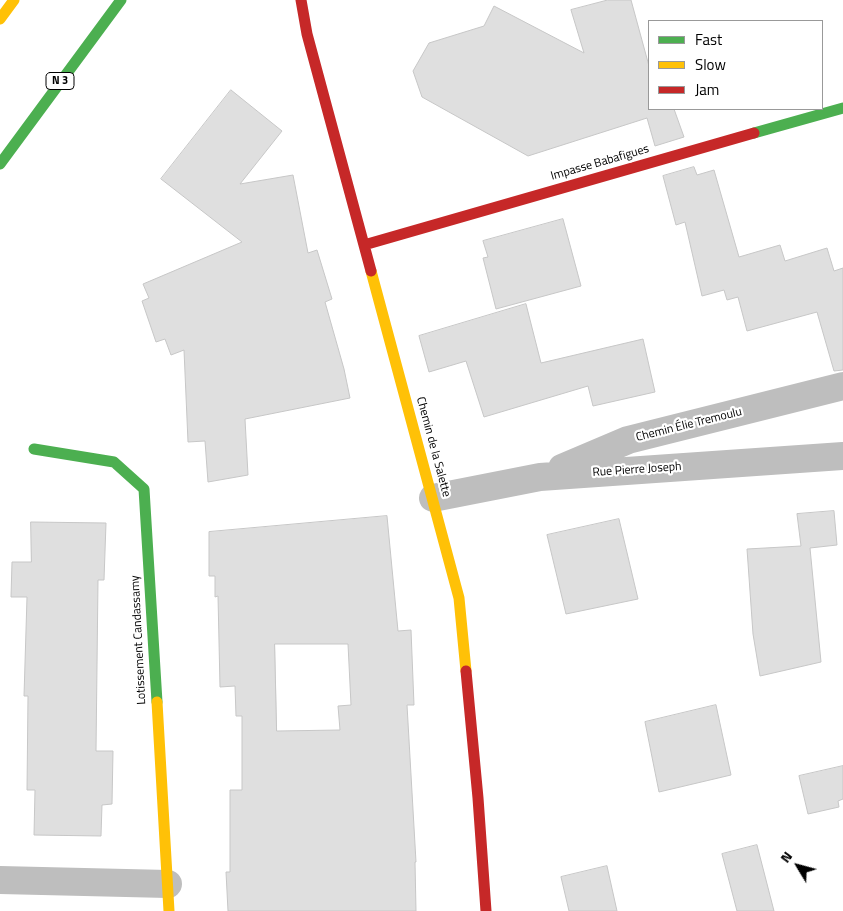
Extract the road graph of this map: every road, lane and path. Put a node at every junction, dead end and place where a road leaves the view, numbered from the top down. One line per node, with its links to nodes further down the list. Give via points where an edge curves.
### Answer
1 (14, 0): 4 (main road)
2 (121, 0): 6 (main road, N 3)
3 (302, 0): 7 (main road, Chemin de la Salette, via 307,34)
4 (0, 19)
5 (843, 108): 7 (main road, Impasse Babafigues)
6 (0, 164)
7 (364, 245): 12 (main road, Chemin de la Salette)
8 (843, 386): 11 (street, Chemin Élie Tremoulu, via 628,440)
9 (34, 449): 14 (main road, Lotissement Candassamy, via 114,462 144,489)
10 (843, 456): 11 (street, Rue Pierre Joseph)
11 (540, 477): 12 (street, Rue Pierre Joseph)
12 (432, 498): 16 (main road, Chemin de la Salette, via 459,598)
13 (0, 880): 14 (street)
14 (168, 884): 15 (main road, Lotissement Candassamy)
15 (169, 911)
16 (486, 911)

